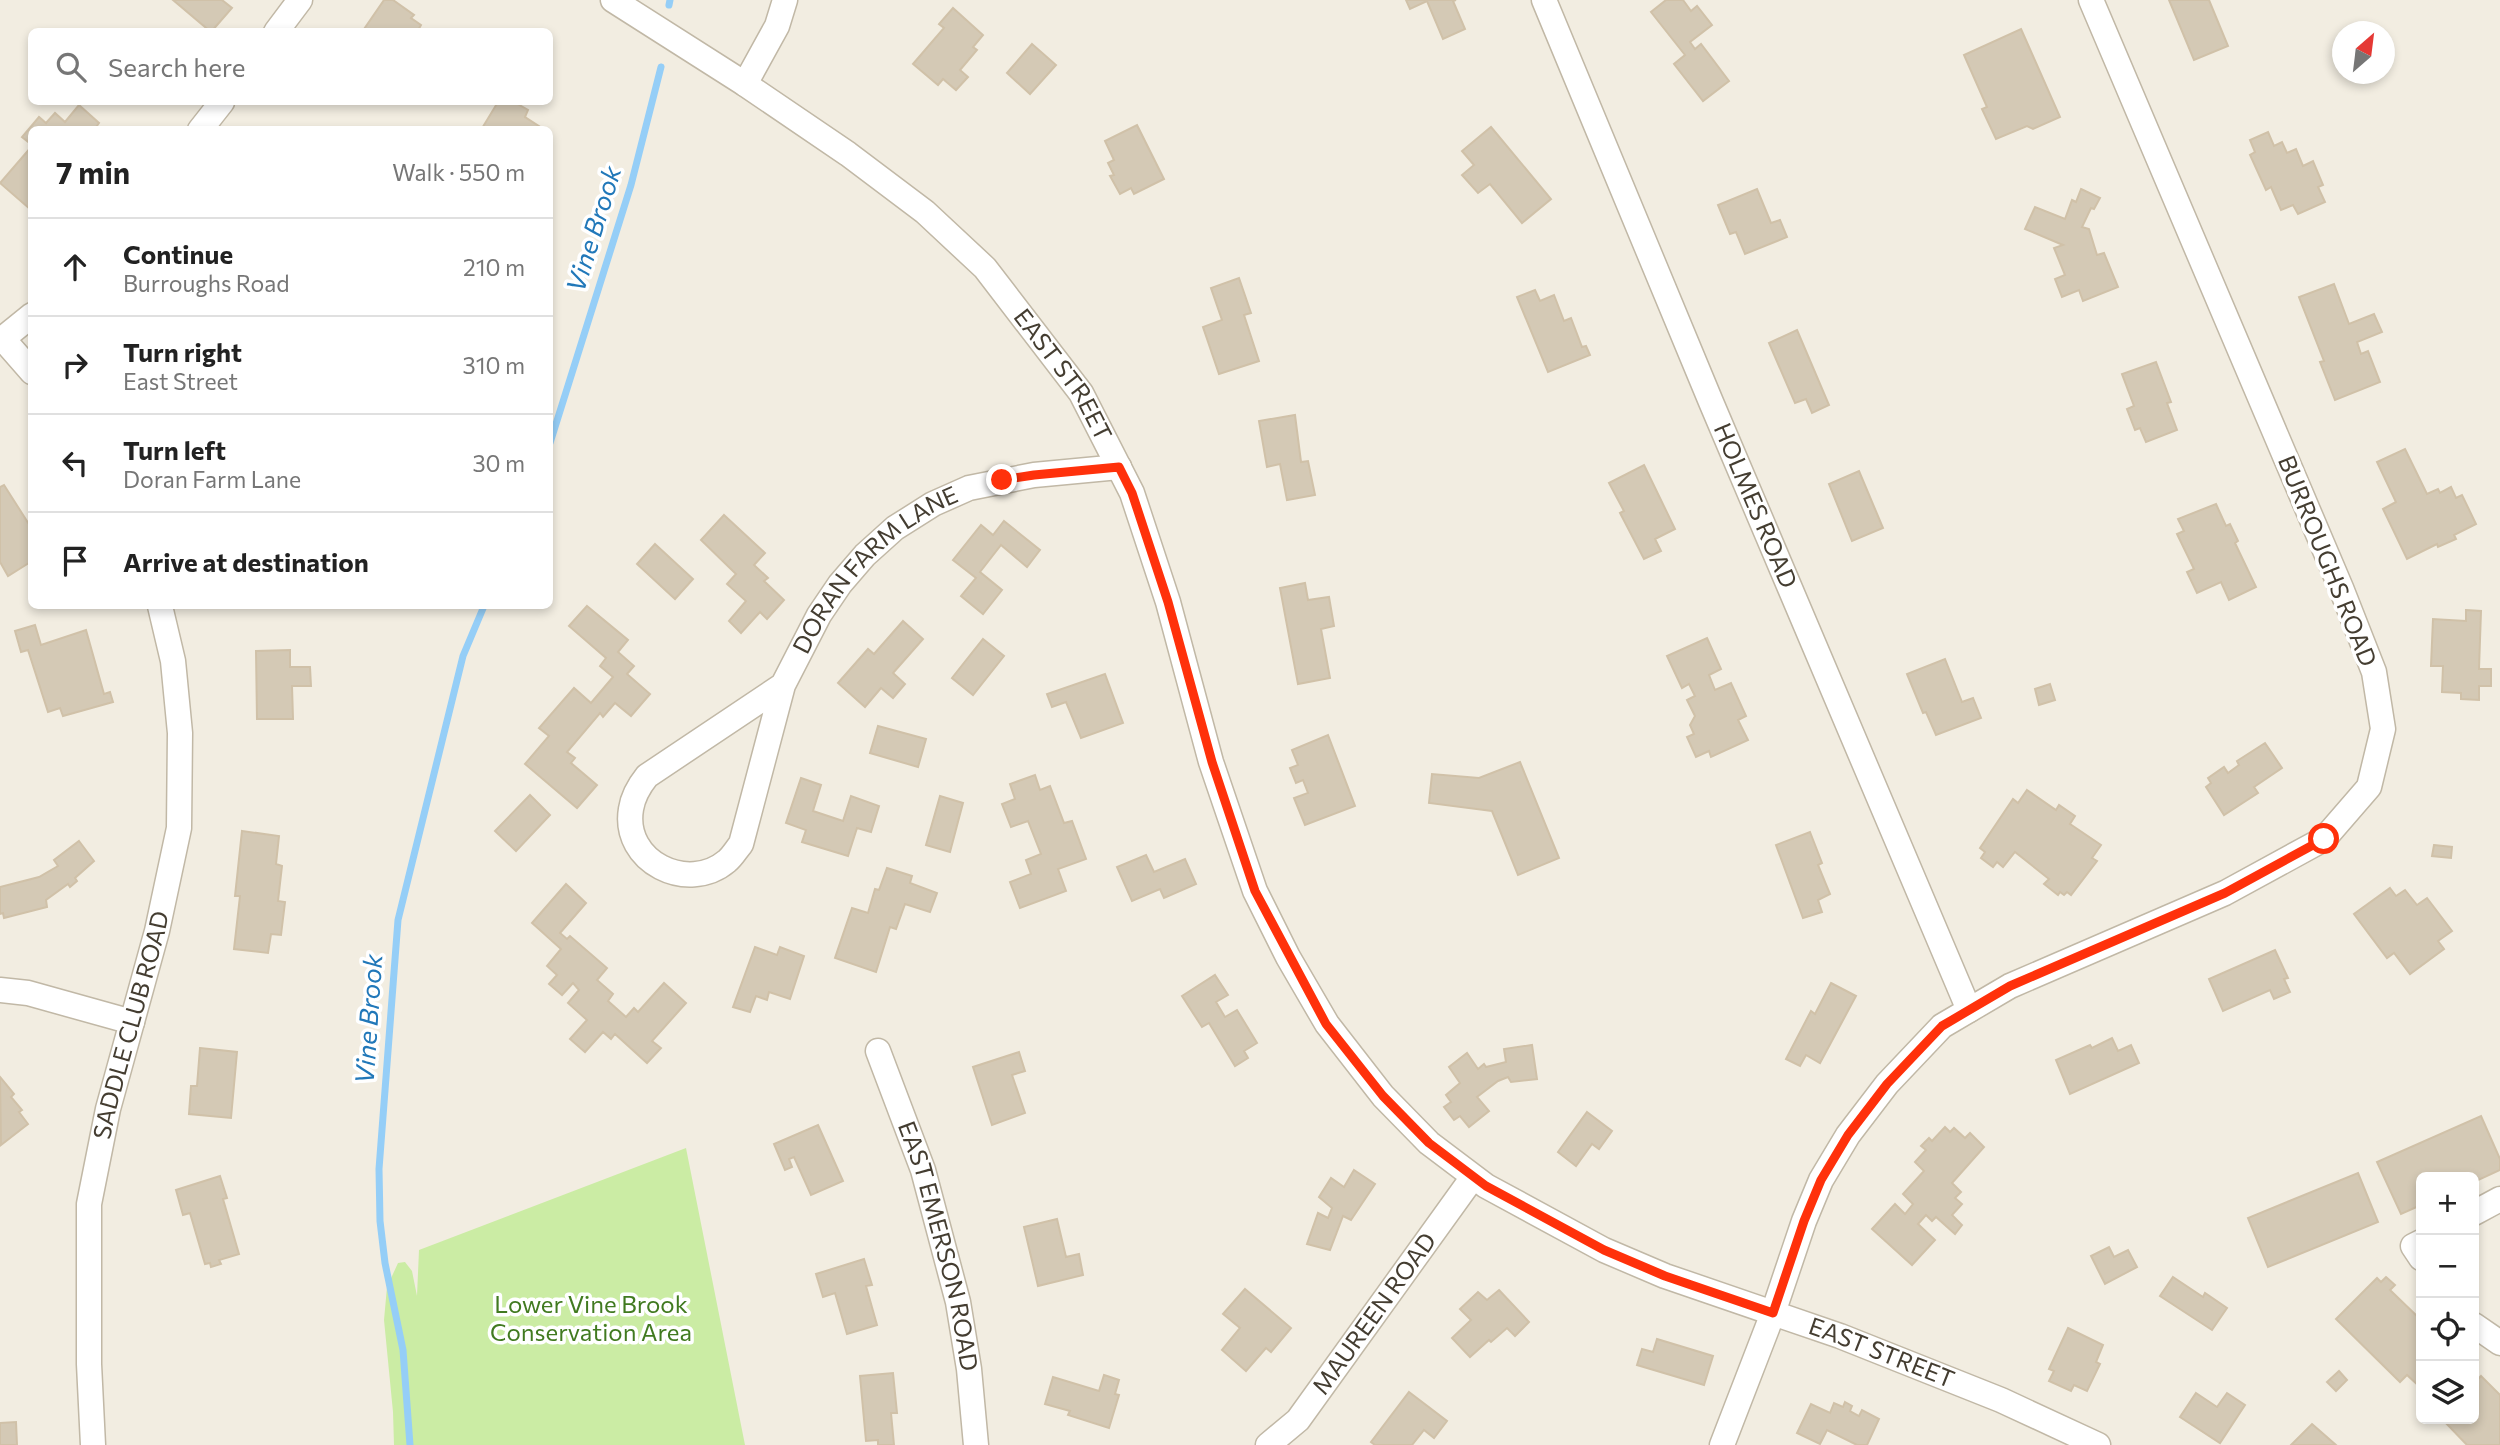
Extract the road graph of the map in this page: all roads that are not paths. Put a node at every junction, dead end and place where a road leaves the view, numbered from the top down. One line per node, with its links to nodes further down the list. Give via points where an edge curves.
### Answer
1 (300, 0): 6 (street)
2 (613, 0): 7 (street, EAST STREET)
3 (785, 0): 7 (street, via 777,26)
4 (1544, 0): 17 (street, HOLMES ROAD)
5 (2091, 0): 17 (street, BURROUGHS ROAD, via 2342,588 2374,671 2382,729 2369,787 2324,839 2225,893 2010,986)
6 (279, 28)
7 (745, 84): 13 (street, EAST STREET, via 902,193 985,268 1081,393)
8 (220, 105): 9 (street)
9 (203, 126)
10 (28, 318): 11 (street)
11 (2, 340): 12 (street)
12 (28, 368)
13 (1119, 467): 15 (street, DORAN FARM LANE, via 1034,475 969,488 895,528 840,584); 20 (street, EAST STREET, via 1168,602 1212,762 1255,891 1326,1024 1383,1096 1429,1143)
14 (161, 609): 18 (street, SADDLE CLUB ROAD, via 173,661 180,733 178,828 158,931)
15 (783, 685): 15 (street, DORAN FARM LANE, via 647,776 635,792 630,811 632,832 640,850 654,864 692,876 729,860 741,844)
16 (0, 990): 18 (street, via 28,993)
17 (1969, 1010): 23 (street, BURROUGHS ROAD, via 1942,1026 1887,1084 1848,1135 1821,1180)
18 (132, 1022): 26 (street, SADDLE CLUB ROAD, via 89,1204)
19 (878, 1051): 27 (street, EAST EMERSON ROAD, via 923,1170 954,1289 969,1369)
20 (1473, 1177): 23 (street, EAST STREET, via 1604,1250); 28 (street, MAUREEN ROAD, via 1298,1420)
21 (2500, 1199): 22 (street)
22 (2479, 1210)
23 (1773, 1313): 29 (street, BURROUGHS ROAD); 30 (street, EAST STREET, via 2001,1400)
24 (2479, 1328): 25 (street)
25 (2500, 1343)
26 (93, 1445)
27 (976, 1445)
28 (1268, 1445)
29 (1722, 1445)
30 (2098, 1445)

